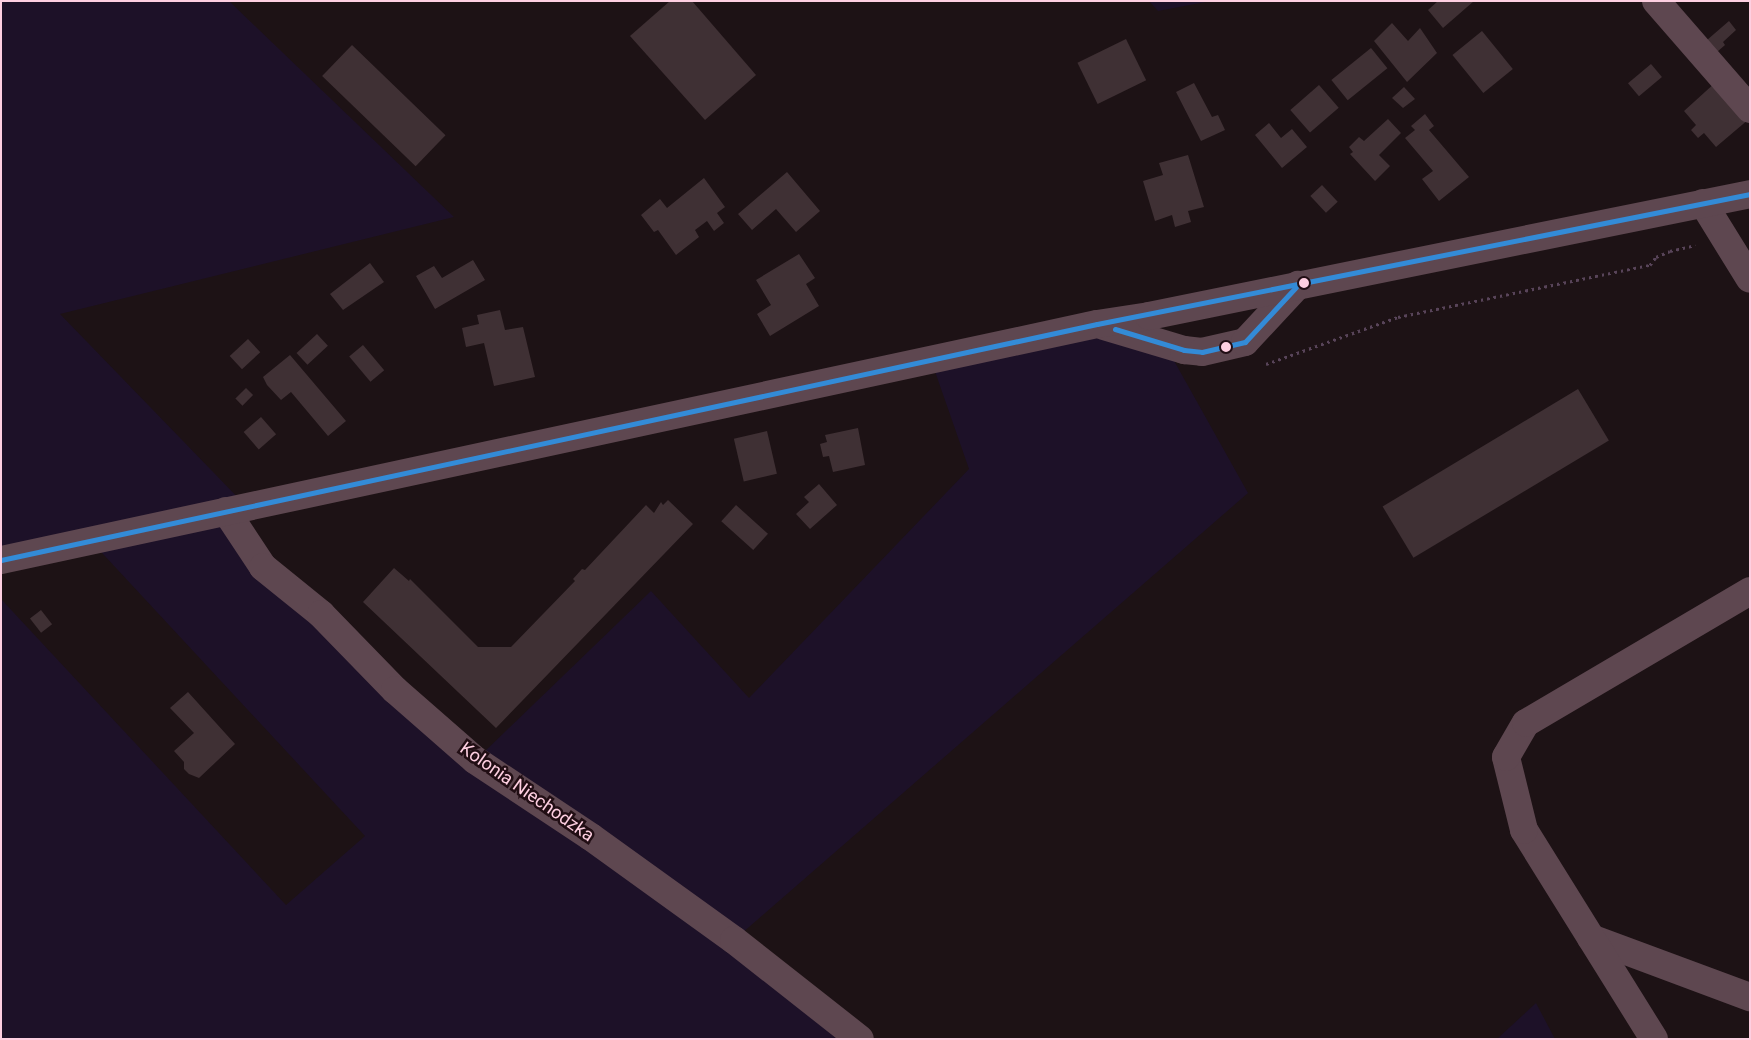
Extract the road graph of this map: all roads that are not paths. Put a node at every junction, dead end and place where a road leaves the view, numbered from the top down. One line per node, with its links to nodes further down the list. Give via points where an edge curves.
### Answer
1 (1656, 1): 2 (street)
2 (1750, 109)
3 (1750, 194): 4 (street)
4 (1703, 203): 5 (street); 6 (street)
5 (1750, 279)
6 (1298, 285): 7 (street); 7 (street, via 1245,342 1202,352 1184,350)
7 (1097, 324): 8 (street)
8 (226, 511): 9 (street); 13 (street, Kolonia Niechodzka, via 262,566 321,614 395,690 475,760 591,837 726,934)
9 (1, 560)
10 (1750, 591): 11 (street, via 1526,723 1506,757 1524,830)
11 (1591, 938): 12 (street); 14 (street)
12 (1750, 997)
13 (860, 1039)
14 (1654, 1039)

